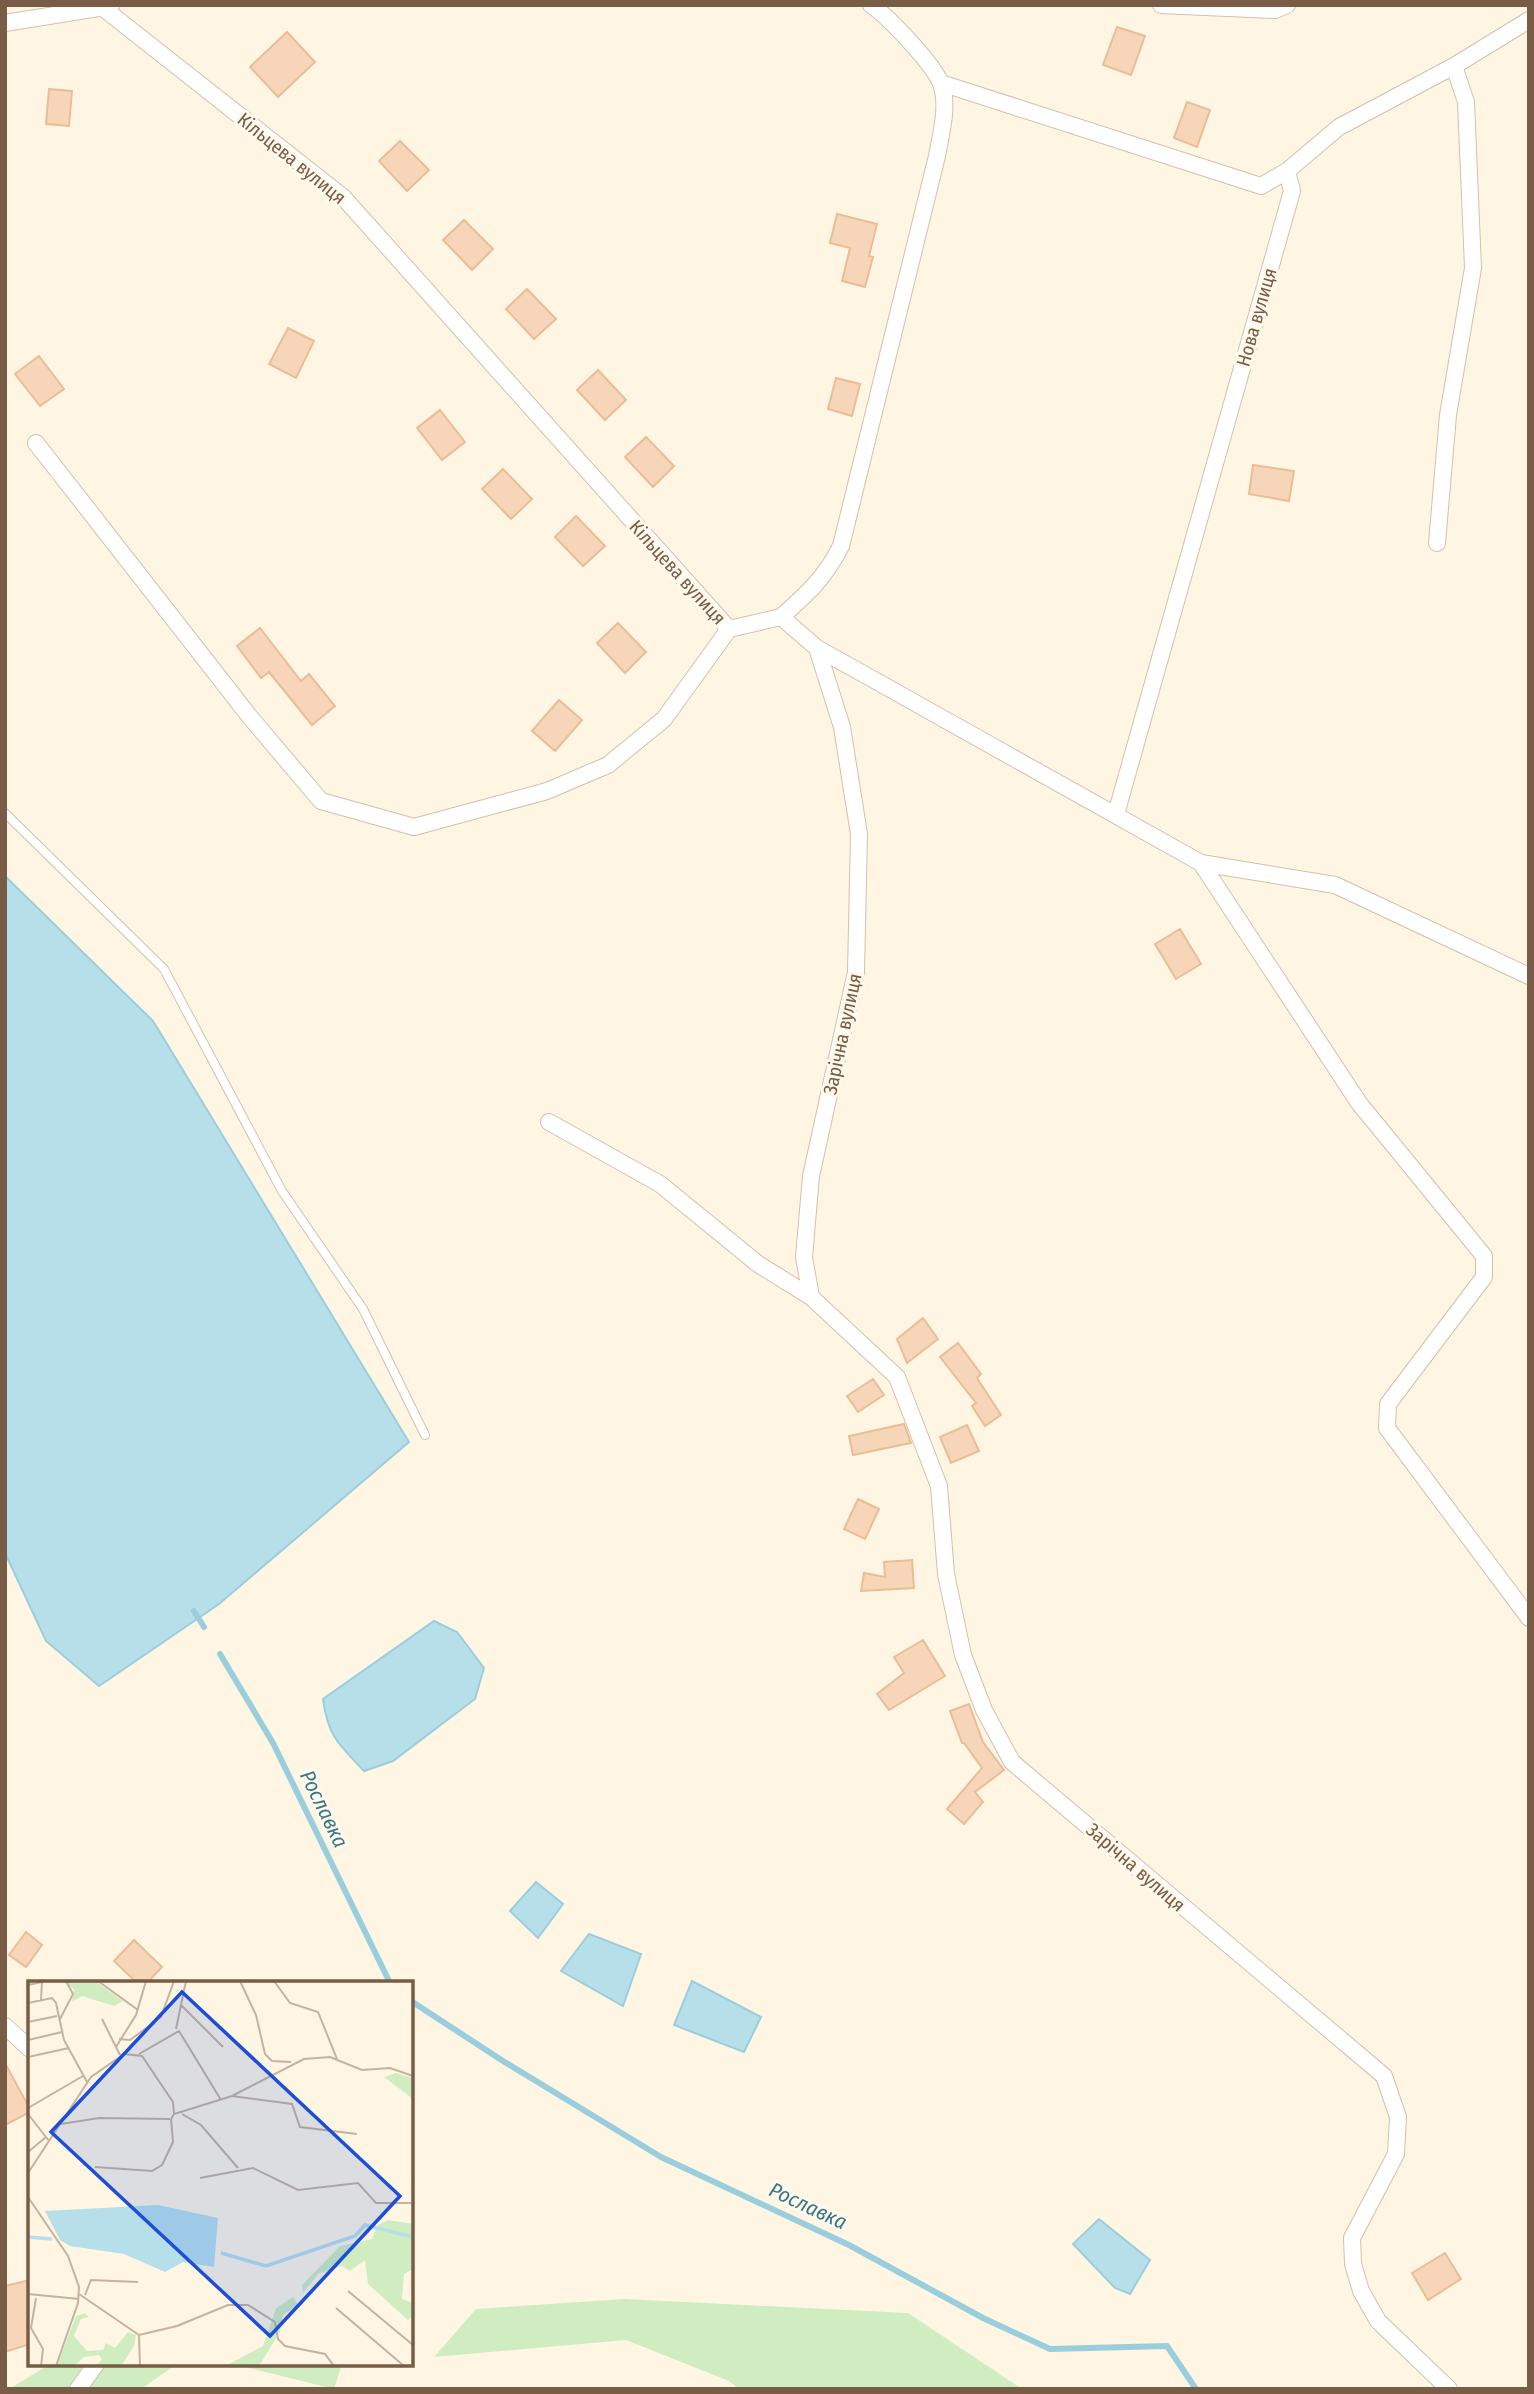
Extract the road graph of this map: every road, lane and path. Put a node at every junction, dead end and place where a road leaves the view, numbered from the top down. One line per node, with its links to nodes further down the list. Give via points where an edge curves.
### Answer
1 (871, 5): 8 (street, via 912,44)
2 (1161, 5): 3 (street, via 1275,10)
3 (1287, 5)
4 (110, 6): 6 (street); 13 (street, Кільцева вулиця, via 343,197)
5 (1529, 20): 7 (street)
6 (5, 23)
7 (1454, 66): 9 (street, via 1339,127); 11 (street, via 1465,102 1473,268 1448,415)
8 (941, 83): 9 (street, via 1261,186); 12 (street, via 944,117 937,156 841,547 817,586)
9 (1287, 171): 16 (street, Нова вулиця, via 1292,191)
10 (36, 443): 13 (street, Кільцева вулиця, via 250,718 321,801 414,827 547,791 608,765 664,719)
11 (1437, 543)
12 (781, 617): 13 (street); 14 (street)
13 (729, 628)
14 (817, 648): 16 (street); 20 (street, Зарічна вулиця, via 842,727 859,834 856,972 811,1176 804,1256)
15 (5, 813): 21 (lane, via 164,969 282,1191 363,1308)
16 (1116, 814): 17 (street)
17 (1201, 863): 18 (street, via 1335,885); 22 (street, via 1359,1103 1484,1256 1484,1277 1388,1404 1387,1428)
18 (1529, 976)
19 (549, 1122): 20 (street, Зарічна вулиця, via 660,1184 758,1264)
20 (811, 1297): 27 (street, Зарічна вулиця, via 897,1377 939,1486 946,1574 963,1655 984,1710 1012,1762 1384,2076 1398,2117 1396,2154 1352,2238 1353,2264 1378,2321)
21 (425, 1435)
22 (1529, 1618)
23 (5, 2026): 24 (street)
24 (28, 2047)
25 (95, 2366): 26 (street)
26 (78, 2389)
27 (1449, 2389)

